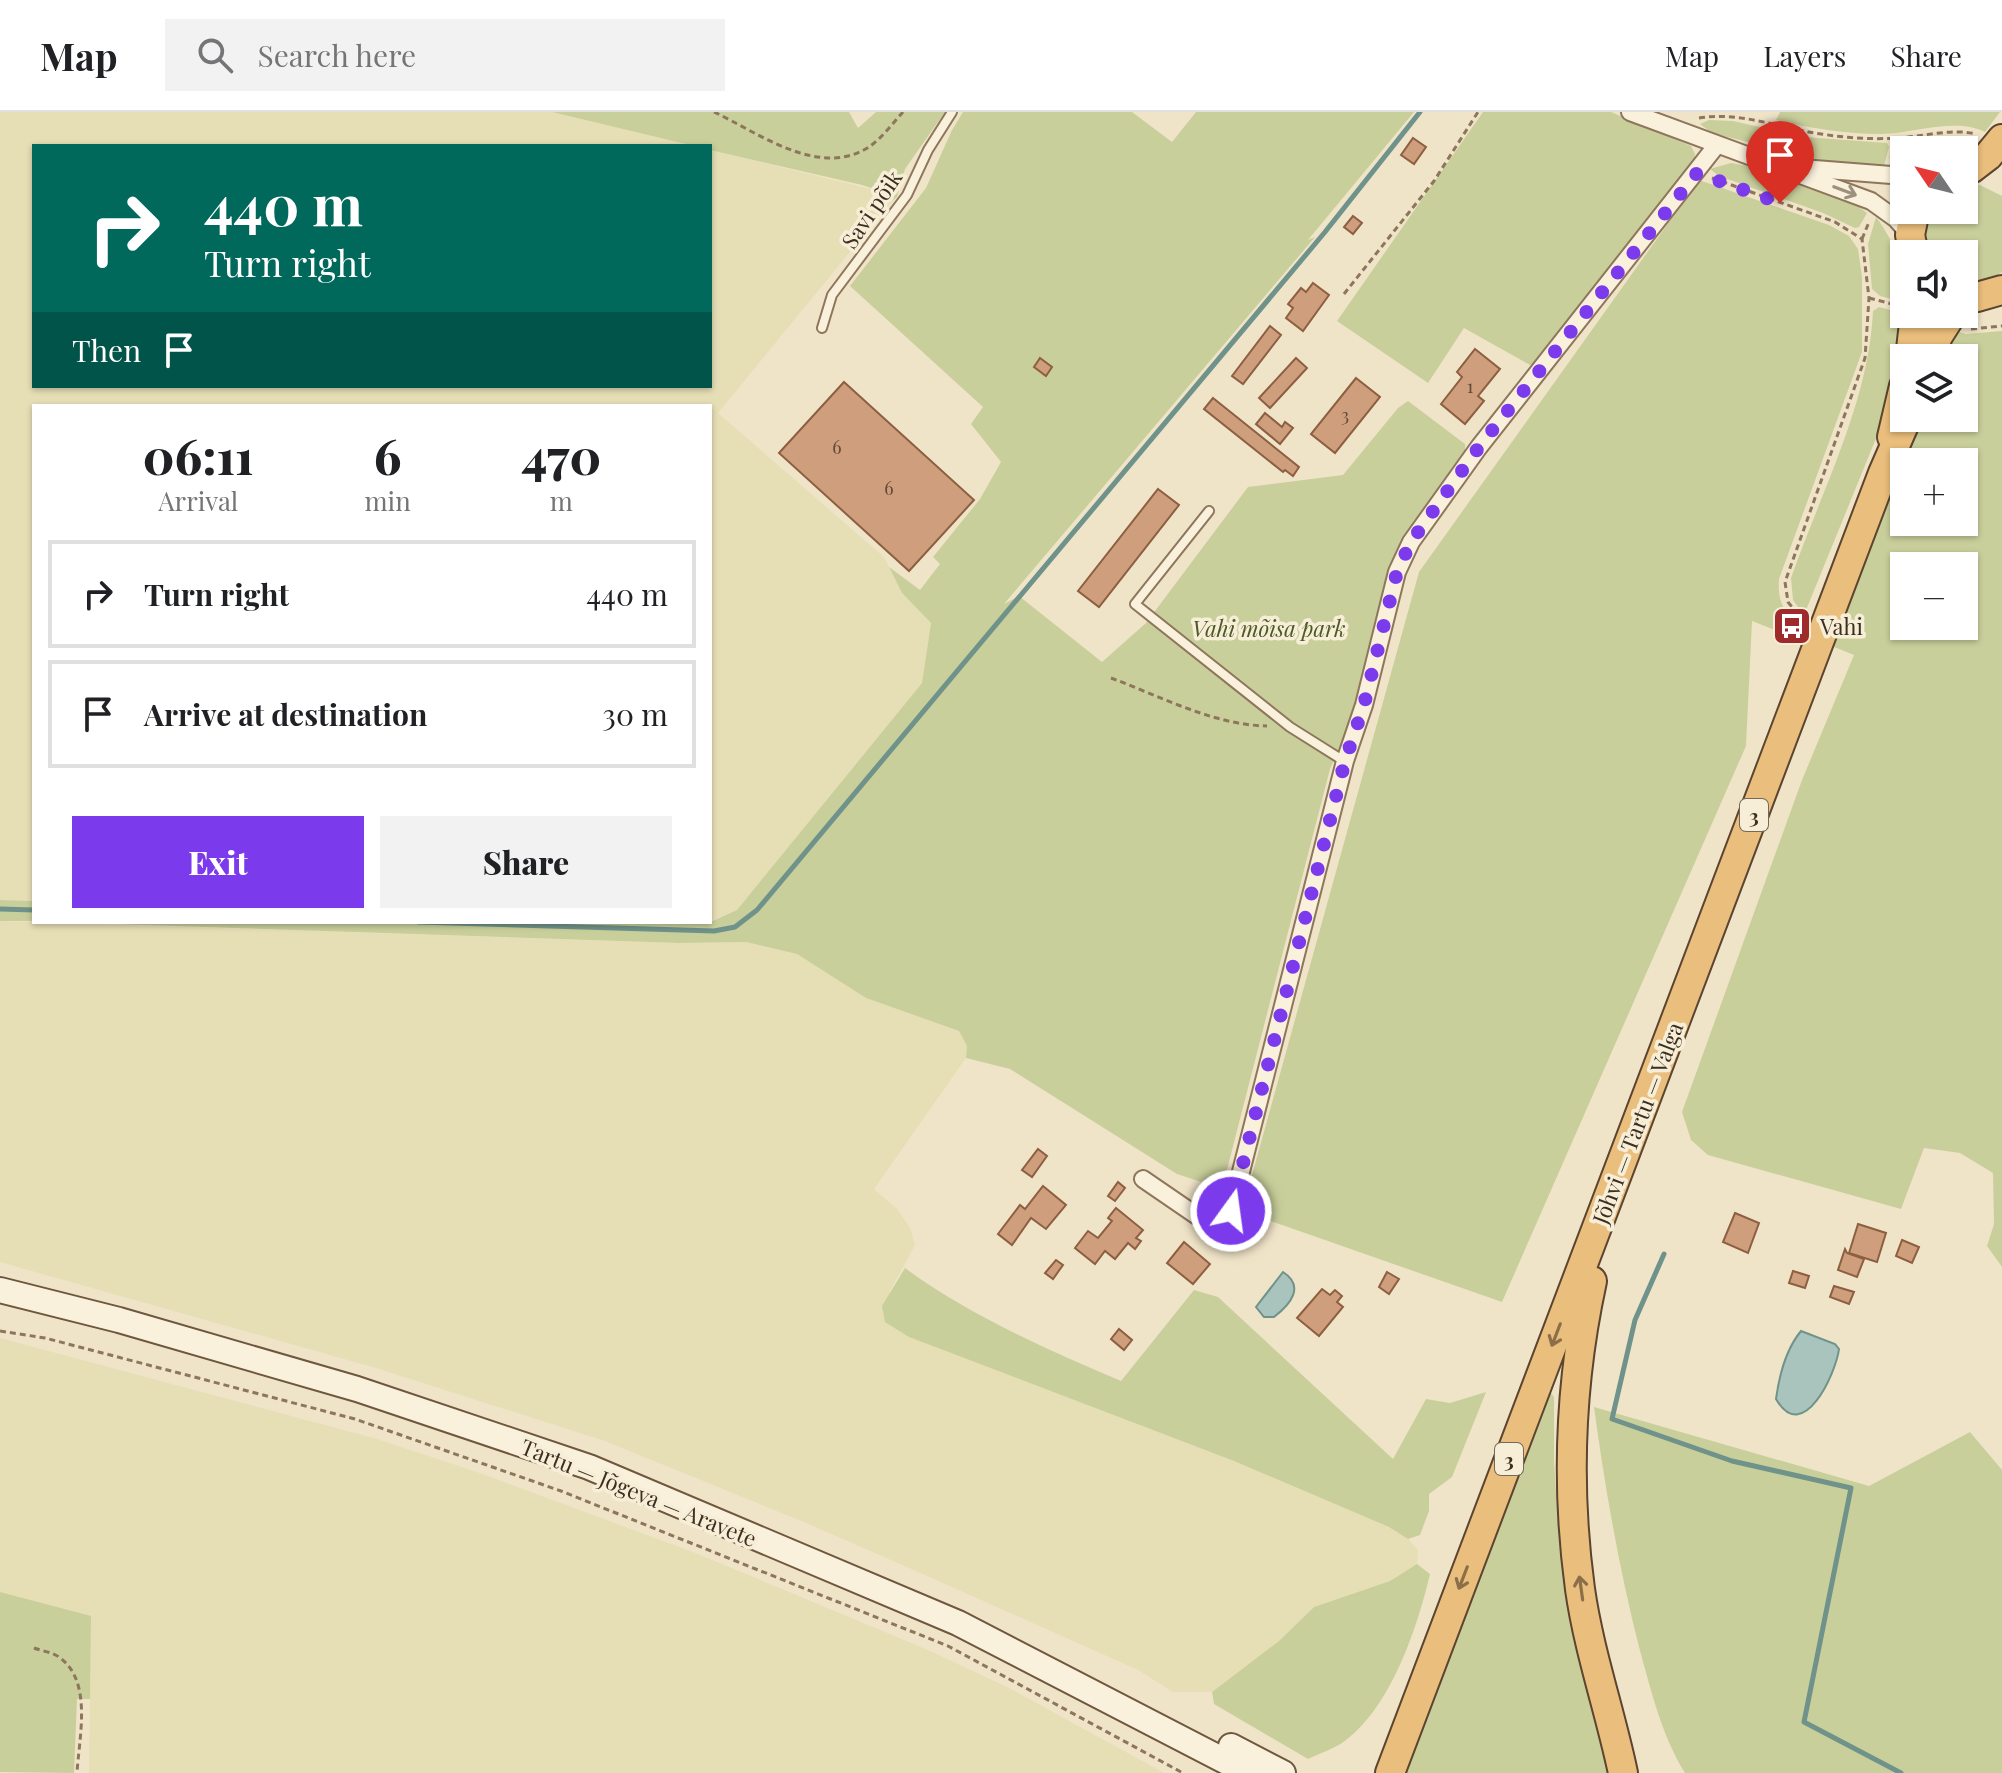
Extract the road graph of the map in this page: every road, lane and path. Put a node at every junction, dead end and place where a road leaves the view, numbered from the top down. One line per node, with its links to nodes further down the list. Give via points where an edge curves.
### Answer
1 (714, 112): 2 (path, via 795,153 839,160 869,147)
2 (903, 112)
3 (952, 112): 19 (lane, Savi põik, via 907,195 832,295)
4 (1478, 112): 16 (path, via 1434,181)
5 (1630, 112): 8 (street)
6 (1691, 119): 7 (path, via 1720,114 1811,133 1896,139 1965,131)
7 (2001, 141): 9 (highway)
8 (1716, 146): 10 (street); 12 (street)
9 (1978, 161)
10 (1772, 164): 13 (street); 15 (street, one-way to 15, via 1875,204)
11 (1978, 172): 14 (highway)
12 (1697, 173): 17 (path, via 1835,222 1862,239); 27 (street, via 1479,447 1411,542 1393,585)
13 (1890, 175)
14 (2002, 176)
15 (1913, 233)
16 (1344, 294)
17 (1869, 298): 18 (path); 24 (path, via 1865,358 1785,582 1788,602)
18 (1890, 303)
19 (822, 328)
20 (1893, 432): 22 (highway, Jõhvi — Tartu — Valga / 3)
21 (1901, 432): 22 (highway, Jõhvi — Tartu — Valga / 3)
22 (1883, 473): 24 (highway, Jõhvi — Tartu — Valga / 3)
23 (1209, 511): 26 (lane, via 1135,604)
24 (1821, 638): 28 (highway, Jõhvi — Tartu — Valga / 3)
25 (1111, 678): 26 (path, via 1224,719)
26 (1290, 727): 27 (lane)
27 (1345, 761): 29 (street, via 1231,1211 1221,1225 1197,1216)
28 (1624, 1158): 33 (highway, one-way to 28, via 1580,1589 1571,1460 1573,1388 1594,1271); 35 (highway, Jõhvi — Tartu — Valga / 3, one-way to 35)
29 (1143, 1179)
30 (0, 1290): 34 (main road, Tartu — Jõgeva — Aravete, via 357,1389 589,1467 958,1623)
31 (0, 1331): 37 (path, via 45,1338 355,1419 561,1491 948,1646)
32 (34, 1648): 36 (path, via 58,1656 77,1676)
33 (1595, 1665): 40 (highway); 41 (highway)
34 (1150, 1720): 38 (main road, Tartu — Jõgeva — Aravete); 39 (main road, via 1181,1721)
35 (1387, 1769)
36 (77, 1773)
37 (1183, 1773)
38 (1248, 1773)
39 (1283, 1773)
40 (1623, 1773)
41 (1637, 1773)

